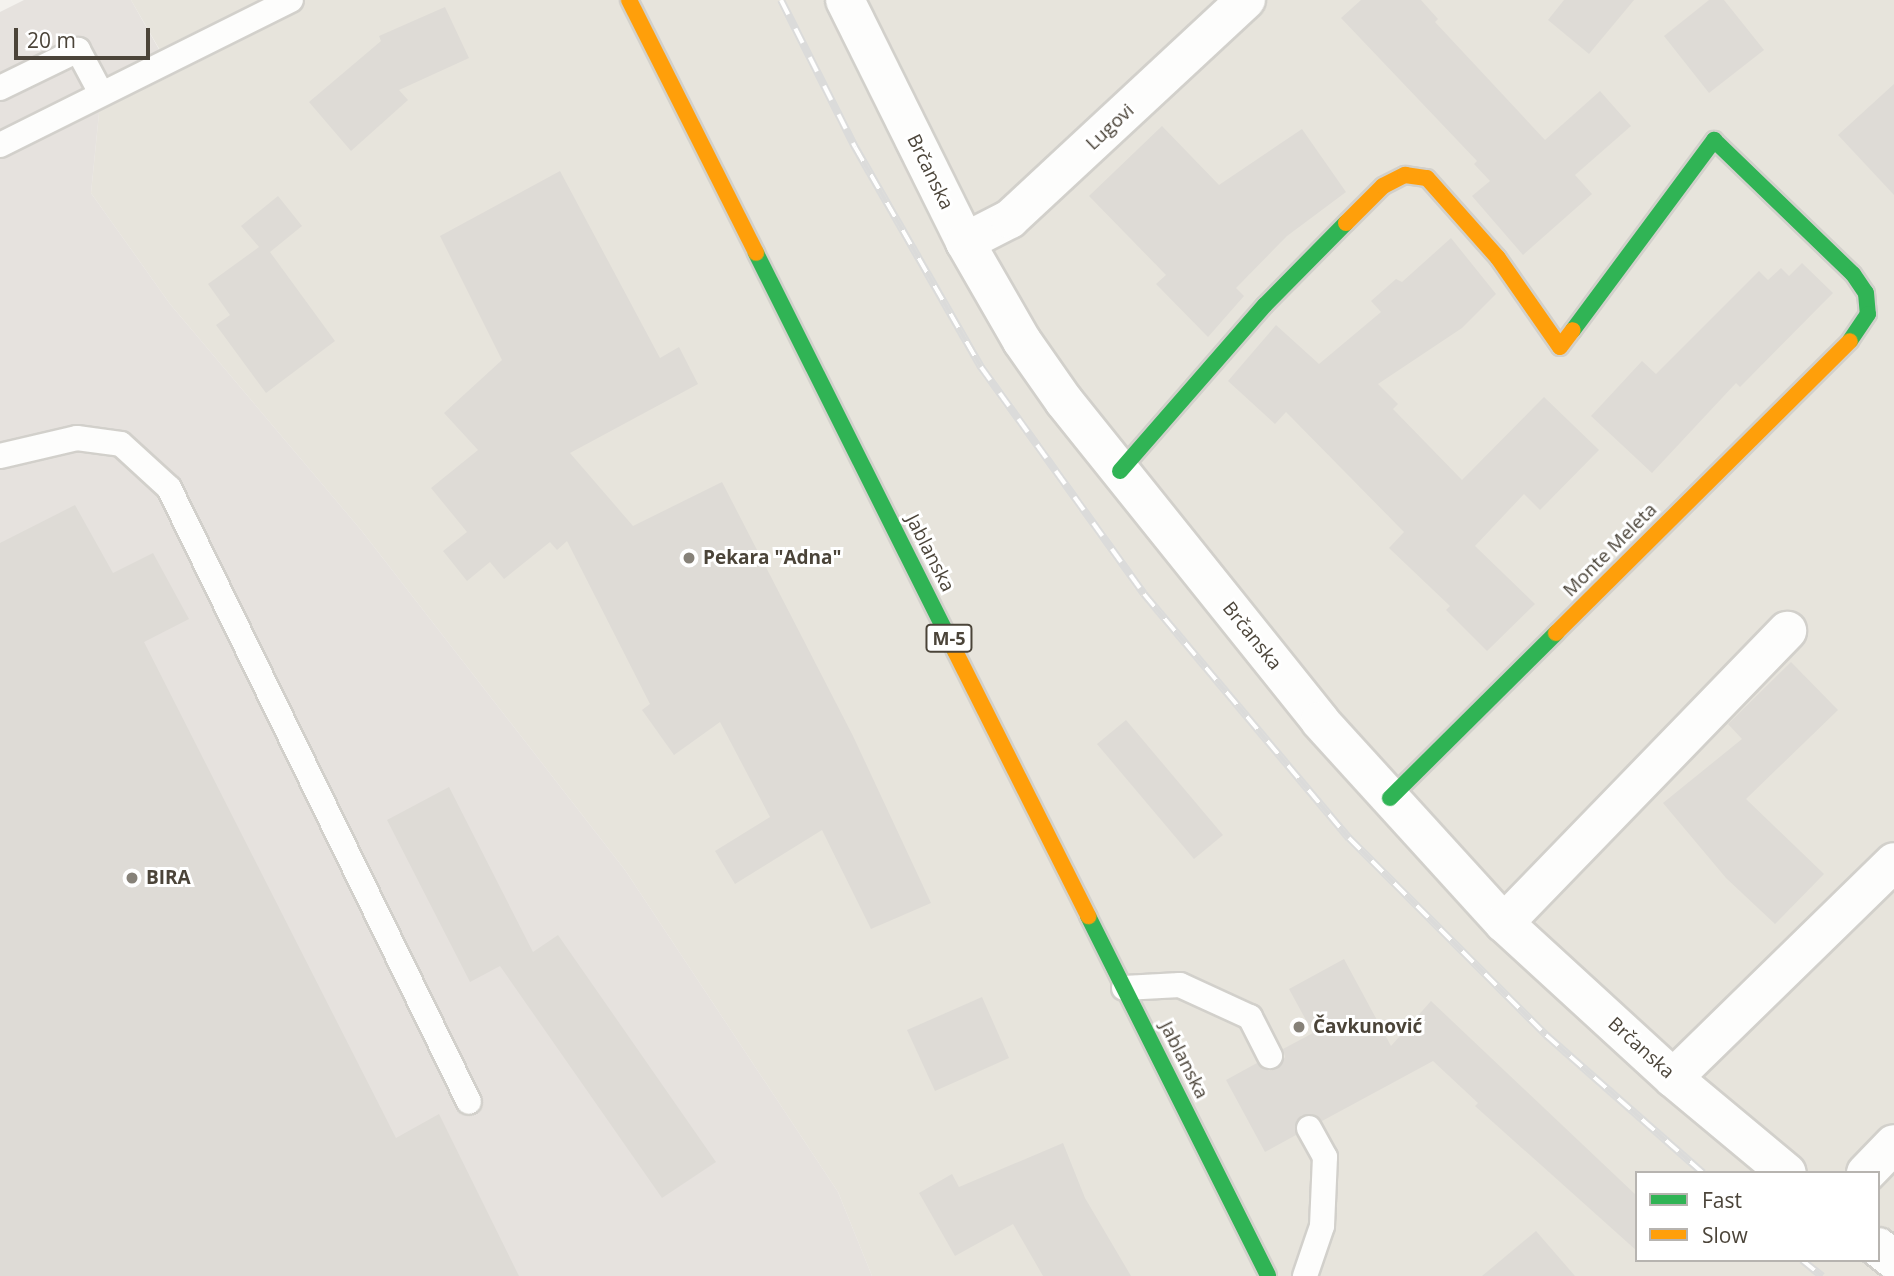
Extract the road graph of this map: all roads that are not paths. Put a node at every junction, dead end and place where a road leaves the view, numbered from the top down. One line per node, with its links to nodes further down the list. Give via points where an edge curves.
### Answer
1 (291, 0): 6 (lane)
2 (629, 0): 15 (street, Jablanska / M-5)
3 (845, 0): 8 (street, Brčanska)
4 (1246, 0): 8 (street, Lugovi, via 1010,219)
5 (0, 88): 6 (lane, via 78,50)
6 (101, 93): 7 (lane)
7 (0, 145)
8 (965, 242): 10 (street, Brčanska, via 1022,341)
9 (0, 456): 18 (lane, via 77,438 121,444 169,488)
10 (1120, 471): 12 (street, Brčanska, via 1321,721); 12 (street, Monte Meleta, via 1265,305 1383,186 1405,176 1427,178 1498,258 1560,348 1714,140 1853,274 1866,293 1868,313 1860,331)
11 (1787, 631): 14 (street)
12 (1390, 798): 14 (street, Brčanska)
13 (1894, 862): 17 (street)
14 (1504, 923): 17 (street, Brčanska)
15 (1124, 988): 16 (lane, via 1180,985 1250,1017); 25 (street, Jablanska / M-5)
16 (1270, 1056)
17 (1673, 1078): 21 (street, Brčanska)
18 (469, 1102)
19 (1308, 1128): 26 (lane, via 1325,1157 1322,1226)
20 (1894, 1144): 22 (street)
21 (1785, 1171)
22 (1868, 1171)
23 (1880, 1249): 24 (street)
24 (1894, 1260)
25 (1268, 1276)
26 (1305, 1276)

